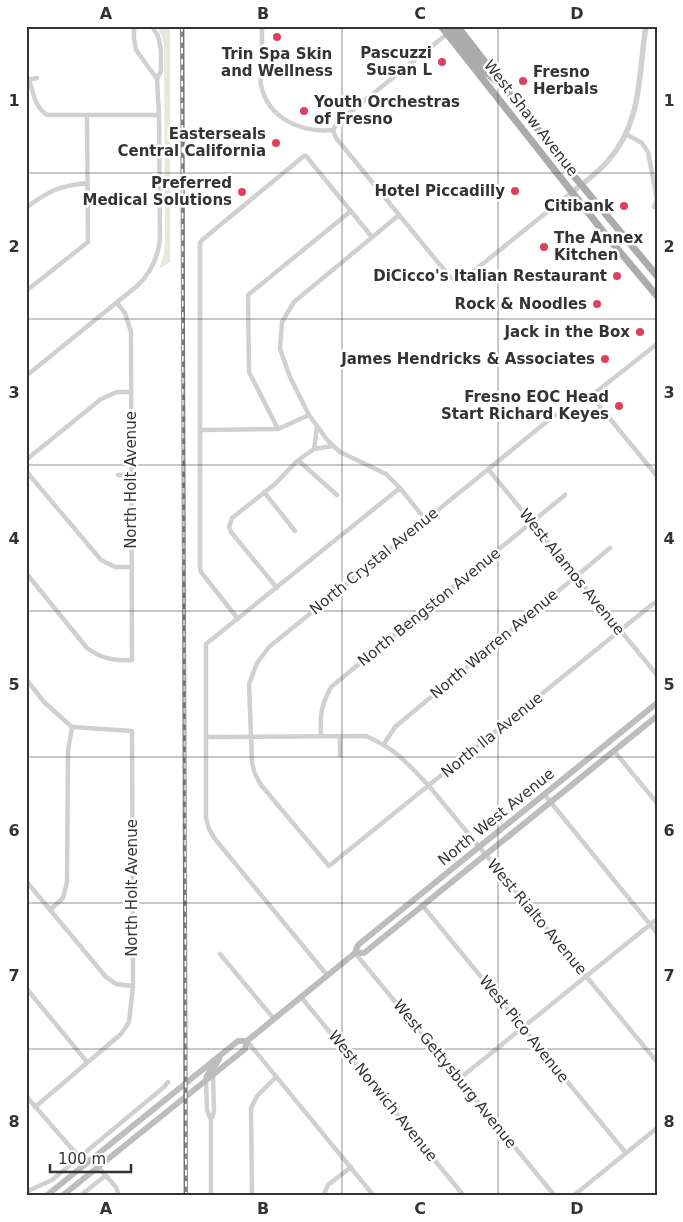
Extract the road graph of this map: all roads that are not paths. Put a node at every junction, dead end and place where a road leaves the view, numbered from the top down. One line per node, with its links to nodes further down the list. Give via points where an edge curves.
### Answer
1 (134, 26): 10 (street, via 136,50)
2 (152, 26): 10 (street, via 161,50 161,71)
3 (262, 26): 15 (street, via 261,85 269,103 278,116 296,126 318,131)
4 (441, 26): 8 (main road, West Shaw Avenue)
5 (448, 26): 6 (main road, via 452,29)
6 (457, 26): 12 (main road, West Shaw Avenue)
7 (646, 26): 16 (street, via 638,101)
8 (447, 34): 12 (main road, via 457,35 486,72); 15 (street, via 338,122); 18 (main road, West Shaw Avenue)
9 (37, 78): 11 (street)
10 (157, 79): 13 (street)
11 (28, 80): 14 (street, via 36,105 47,115)
12 (510, 93): 18 (main road, West Shaw Avenue)
13 (159, 115): 14 (street); 27 (street, via 159,248 144,280)
14 (87, 116): 17 (street)
15 (333, 130): 22 (street, via 336,138)
16 (626, 134): 18 (street, via 608,161); 19 (street, via 642,143 648,152 657,199)
17 (87, 183): 20 (street, via 64,185); 25 (street, via 88,242)
18 (577, 188): 22 (street, via 465,278 457,280 450,277); 24 (main road, West Shaw Avenue); 26 (main road, West Shaw Avenue)
19 (654, 207)
20 (26, 208)
21 (351, 211): 23 (street); 34 (street, via 248,295 249,372); 35 (street, via 304,156 202,240)
22 (399, 214): 23 (street)
23 (372, 237): 31 (street, via 294,302 282,322 280,349)
24 (657, 276)
25 (26, 291)
26 (656, 295)
27 (117, 303): 29 (street); 30 (street, North Holt Avenue, via 126,313 131,332)
28 (657, 344): 44 (street, via 596,392 595,399)
29 (26, 376)
30 (130, 392): 38 (street, via 106,396); 42 (street, North Holt Avenue)
31 (309, 415): 33 (street); 34 (street)
32 (554, 415): 40 (street, North Crystal Avenue)
33 (317, 425): 36 (street); 37 (street)
34 (278, 429): 35 (street)
35 (201, 430): 58 (street, via 200,568)
36 (332, 446): 37 (street); 45 (street, via 386,474)
37 (314, 449): 39 (street)
38 (26, 460)
39 (296, 461): 46 (street); 47 (street)
40 (488, 469): 49 (street, North Crystal Avenue); 50 (street, West Alamos Avenue)
41 (26, 470): 53 (street, via 101,560 115,566)
42 (132, 474): 43 (street); 53 (street, North Holt Avenue)
43 (118, 475)
44 (657, 476)
45 (400, 488): 49 (street); 56 (street)
46 (264, 492): 51 (street); 56 (street, via 232,518 229,527)
47 (337, 495)
48 (566, 495): 50 (street, North Bengston Avenue)
49 (425, 519): 68 (street, North Crystal Avenue, via 268,647 249,684)
50 (532, 522): 55 (street, West Alamos Avenue); 65 (street, North Bengston Avenue, via 331,687 323,702)
51 (295, 531)
52 (610, 548): 55 (street, North Warren Avenue)
53 (132, 567): 54 (street, North Holt Avenue, via 132,660 105,659 96,655)
54 (26, 573)
55 (576, 576): 59 (street, West Alamos Avenue); 69 (street, North Warren Avenue, via 395,727)
56 (277, 588): 58 (street)
57 (654, 603): 59 (street, North Ila Avenue)
58 (238, 619): 67 (street, via 206,644)
59 (620, 630): 60 (street, West Alamos Avenue); 72 (street, North Ila Avenue)
60 (657, 675)
61 (26, 679): 64 (street, via 44,702)
62 (657, 703): 73 (main road, North West Avenue)
63 (657, 716): 70 (main road, North West Avenue)
64 (72, 726): 80 (street, via 68,751 67,882 63,898); 88 (street, North Holt Avenue, via 132,731)
65 (321, 736): 66 (street, West Rialto Avenue); 68 (street, West Rialto Avenue)
66 (340, 736): 69 (street, West Rialto Avenue, via 366,736); 71 (street)
67 (206, 737): 68 (street, West Rialto Avenue); 86 (street, via 206,818 209,829)
68 (252, 737): 72 (street, North Ila Avenue, via 252,763 261,785 329,866)
69 (384, 744): 72 (street, West Rialto Avenue)
70 (614, 751): 74 (main road, North West Avenue); 75 (street)
71 (340, 755)
72 (429, 786): 76 (street, West Rialto Avenue)
73 (544, 794): 74 (street); 76 (main road, North West Avenue)
74 (550, 802): 77 (main road, North West Avenue); 82 (street)
75 (657, 803)
76 (479, 846): 77 (street, West Rialto Avenue); 84 (main road, North West Avenue, via 358,945)
77 (485, 854): 79 (main road, North West Avenue); 87 (street, West Rialto Avenue)
78 (26, 881): 80 (street)
79 (422, 905): 84 (main road, North West Avenue, via 364,953); 92 (street, West Pico Avenue)
80 (50, 910): 88 (street, via 110,980 119,985)
81 (657, 919): 82 (street)
82 (650, 924): 83 (street); 87 (street)
83 (657, 933)
84 (356, 953): 86 (main road, North West Avenue); 99 (street, West Gettysburg Avenue)
85 (220, 954): 91 (street)
86 (328, 975): 90 (main road, North West Avenue)
87 (586, 976): 92 (street); 96 (street, West Rialto Avenue)
88 (133, 986): 95 (street, via 129,1022 121,1034)
89 (26, 988): 95 (street)
90 (301, 997): 91 (main road, North West Avenue); 122 (street, West Norwich Avenue)
91 (274, 1019): 93 (main road, North West Avenue)
92 (523, 1028): 99 (street); 106 (street, West Pico Avenue)
93 (247, 1041): 94 (main road, North West Avenue, via 238,1041); 97 (main road, North West Avenue, via 245,1049); 98 (street)
94 (220, 1056): 100 (main road, via 219,1063 206,1074); 108 (main road, North West Avenue)
95 (87, 1062): 103 (street)
96 (657, 1062)
97 (213, 1074): 100 (main road, North West Avenue); 104 (street, via 214,1112)
98 (276, 1077): 110 (street); 119 (street, via 251,1108)
99 (459, 1079): 123 (street, West Gettysburg Avenue)
100 (206, 1080): 104 (street, via 207,1110); 109 (main road, North West Avenue)
101 (168, 1082): 107 (street)
102 (26, 1096): 103 (street)
103 (35, 1107): 107 (street)
104 (211, 1120): 118 (street)
105 (657, 1128): 106 (street)
106 (626, 1153): 124 (street)
107 (78, 1157): 108 (street); 111 (street); 113 (street, via 52,1180)
108 (91, 1160): 109 (main road); 111 (main road, North West Avenue)
109 (98, 1167): 112 (street); 115 (main road, North West Avenue)
110 (351, 1167): 120 (street, via 328,1185); 121 (street)
111 (77, 1172): 114 (main road, North West Avenue)
112 (105, 1176): 116 (street); 117 (street, via 116,1187)
113 (26, 1192)
114 (46, 1196)
115 (62, 1196)
116 (80, 1196)
117 (119, 1196)
118 (211, 1196)
119 (252, 1196)
120 (323, 1196)
121 (374, 1196)
122 (464, 1196)
123 (555, 1196)
124 (573, 1196)

